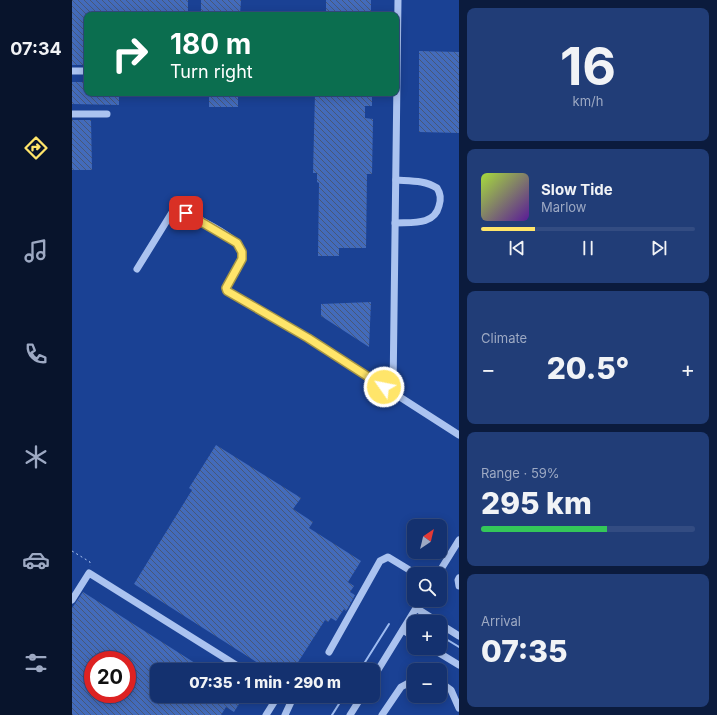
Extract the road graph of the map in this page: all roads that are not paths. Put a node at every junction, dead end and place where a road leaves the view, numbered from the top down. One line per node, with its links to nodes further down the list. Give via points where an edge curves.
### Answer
1 (398, 0): 2 (street)
2 (398, 12)
3 (72, 71): 4 (street)
4 (84, 71)
5 (397, 96): 8 (street)
6 (72, 114): 7 (street)
7 (107, 114)
8 (396, 180): 9 (street); 9 (street, via 432,185 437,188 441,200 431,219)
9 (395, 223): 11 (street)
10 (137, 269): 11 (street, via 171,214 177,211 194,216 237,243 242,252 242,259 226,288 227,291)
11 (393, 392): 12 (street)
12 (459, 435)
13 (459, 540): 14 (street)
14 (442, 567)
15 (407, 569): 25 (street, via 388,557 380,561)
16 (459, 578): 17 (street)
17 (459, 586)
18 (72, 600): 27 (street, via 89,573)
19 (416, 608): 20 (street); 22 (street)
20 (427, 615)
21 (447, 628): 24 (street)
22 (403, 630): 23 (street); 29 (street)
23 (407, 633)
24 (459, 636)
25 (329, 652)
26 (442, 655): 28 (street)
27 (233, 663)
28 (459, 666)
29 (380, 667)
30 (407, 684): 39 (street, via 401,687)
31 (447, 687): 35 (street, via 451,690)
32 (274, 703): 36 (street)
33 (291, 703): 37 (street)
34 (358, 703): 38 (street)
35 (459, 708)
36 (266, 715)
37 (285, 715)
38 (350, 715)
39 (382, 715)

